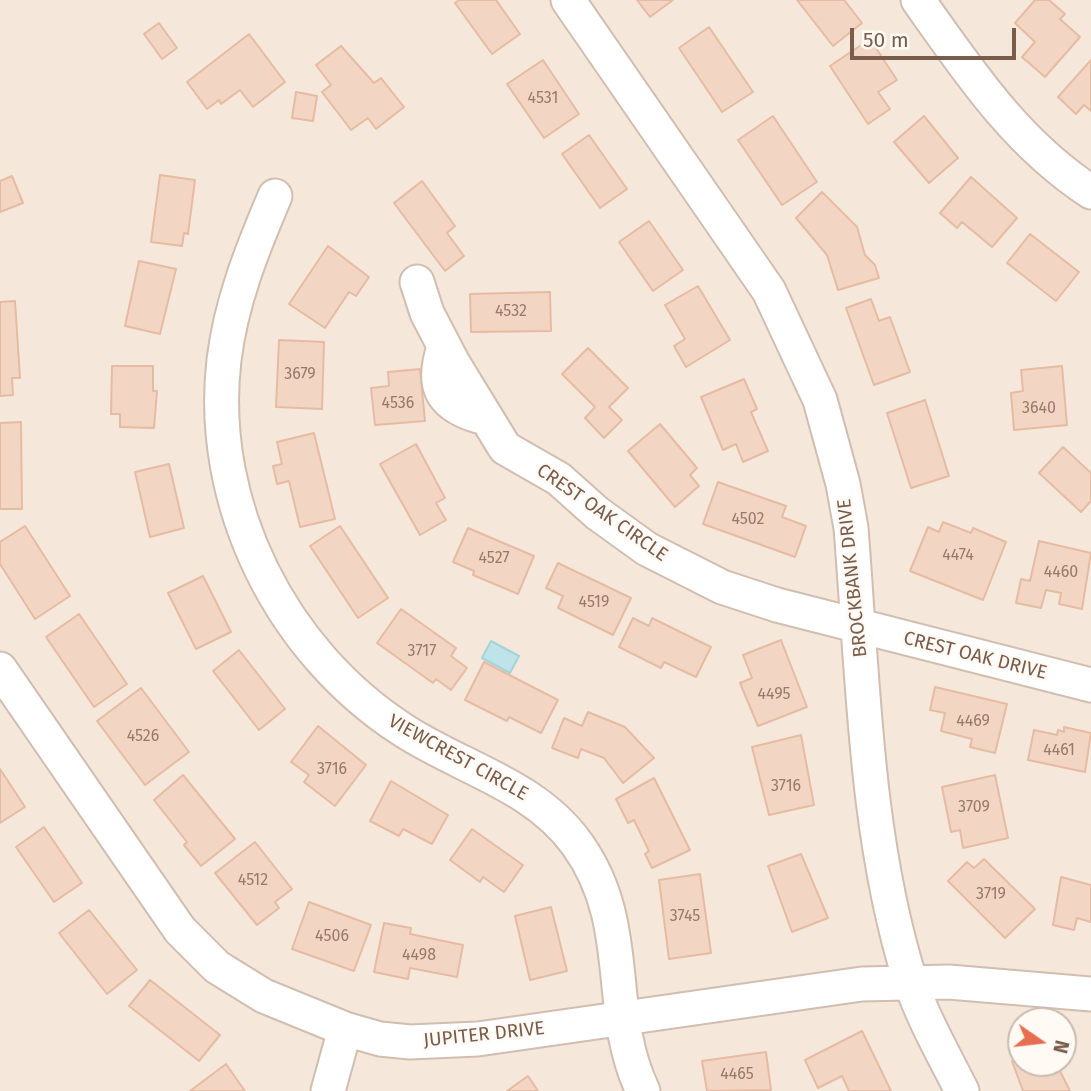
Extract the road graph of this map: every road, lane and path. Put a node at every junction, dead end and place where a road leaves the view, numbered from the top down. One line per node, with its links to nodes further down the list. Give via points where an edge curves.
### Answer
1 (568, 0): 6 (street, BROCKBANK DRIVE, via 748,258 788,325 820,400 843,484)
2 (918, 0): 3 (street, via 1006,120 1049,162)
3 (1091, 192)
4 (275, 196): 11 (street, VIEWCREST CIRCLE, via 244,270 224,363 227,461 252,550 296,630 359,697 414,736 536,802 577,843 609,907)
5 (417, 282): 6 (street, CREST OAK CIRCLE, via 444,347 505,448 559,479 625,534 692,574 748,597)
6 (860, 627): 8 (street, CREST OAK DRIVE); 9 (street, BROCKBANK DRIVE, via 879,841)
7 (0, 668): 12 (street, JUPITER DRIVE, via 180,930 217,967 264,996)
8 (1091, 685)
9 (911, 981): 10 (street, JUPITER DRIVE); 11 (street, JUPITER DRIVE); 15 (street, BROCKBANK DRIVE)
10 (1091, 994)
11 (623, 1018): 12 (street, JUPITER DRIVE, via 436,1042 380,1039); 14 (street, VIEWCREST CIRCLE, via 629,1055)
12 (345, 1030): 13 (street)
13 (328, 1091)
14 (643, 1091)
15 (962, 1091)

